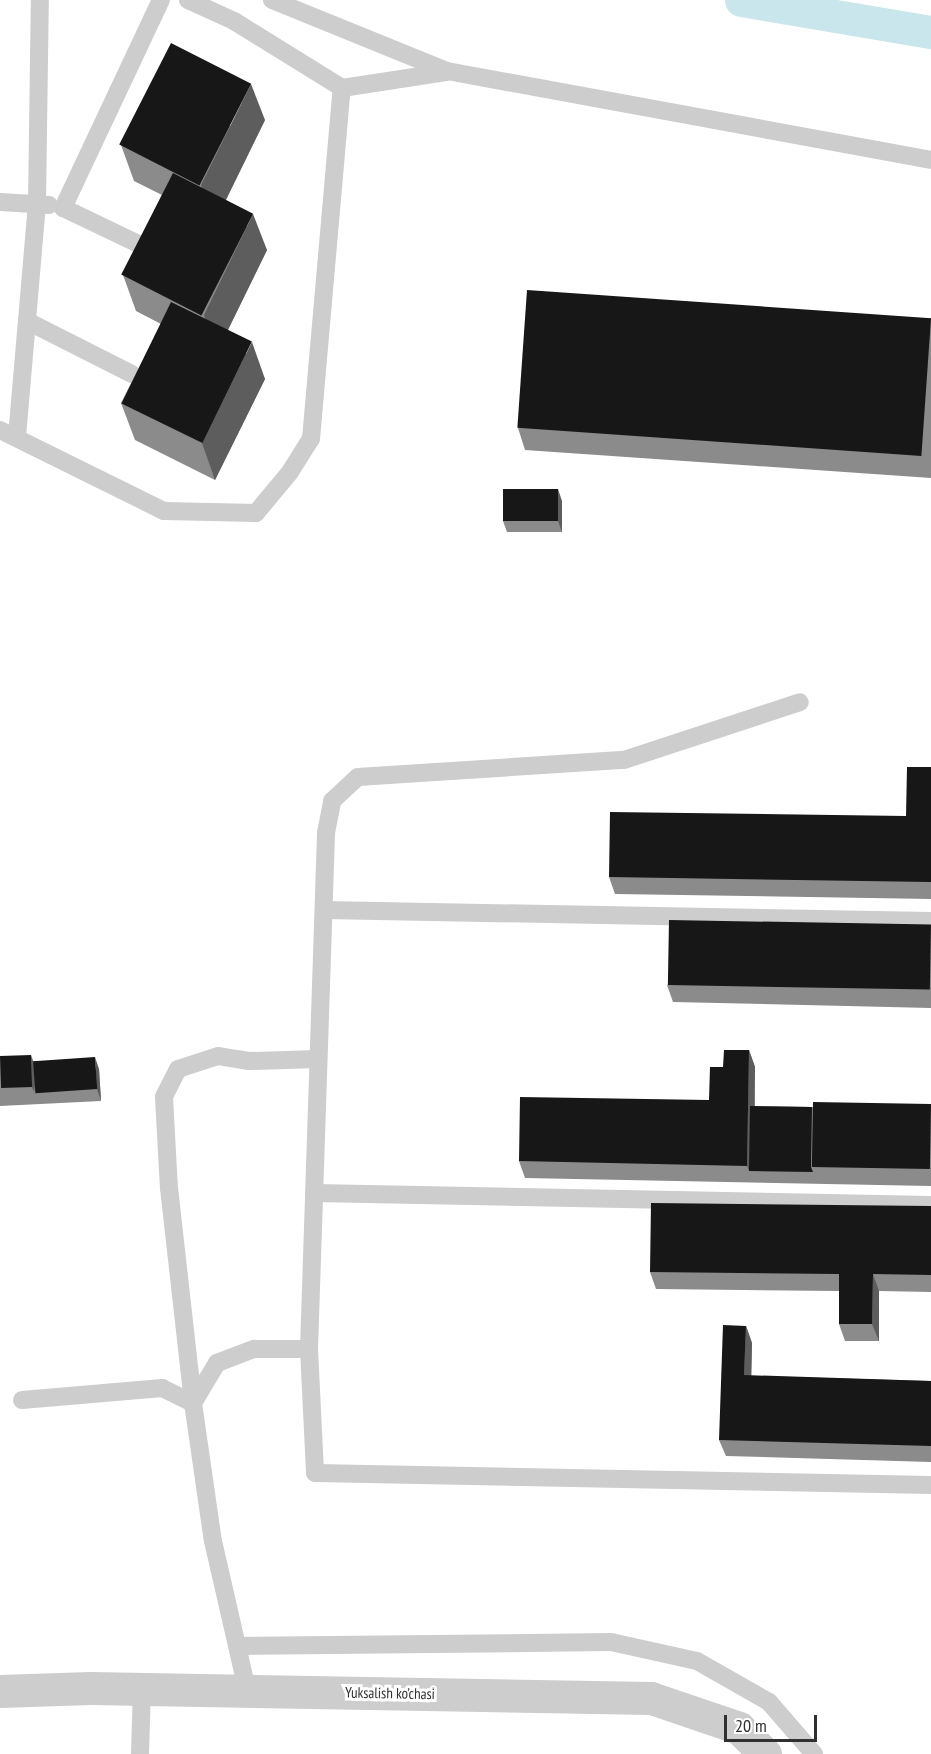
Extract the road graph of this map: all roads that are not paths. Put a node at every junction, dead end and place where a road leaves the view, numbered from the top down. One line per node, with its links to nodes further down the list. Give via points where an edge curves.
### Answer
1 (40, 0): 9 (lane)
2 (161, 0): 10 (lane)
3 (188, 0): 6 (lane, via 234,21)
4 (272, 0): 5 (lane)
5 (447, 72): 6 (lane); 7 (lane)
6 (342, 88): 14 (lane, via 310,439 290,472 256,513 164,511)
7 (931, 160)
8 (0, 202): 9 (lane)
9 (37, 203): 10 (lane); 12 (lane)
10 (63, 208): 11 (lane)
11 (147, 248)
12 (27, 321): 13 (lane); 14 (lane)
13 (132, 374)
14 (8, 434)
15 (800, 702): 16 (lane, via 624,760 358,777 332,801 326,833)
16 (324, 910): 17 (lane); 18 (lane)
17 (931, 921)
18 (318, 1059): 19 (lane); 23 (lane, via 249,1061 218,1056 178,1069 164,1097 169,1188)
19 (314, 1192): 20 (lane); 21 (lane)
20 (931, 1205)
21 (309, 1348): 23 (lane, via 254,1349 217,1363); 24 (lane, via 315,1473)
22 (22, 1400): 23 (lane, via 162,1388)
23 (194, 1403): 25 (lane, via 213,1541)
24 (931, 1485)
25 (237, 1646): 27 (lane); 31 (lane, via 611,1642 697,1661 769,1702)
26 (142, 1689): 27 (street, Yuksalish ko’chasi); 28 (street, Yuksalish ko’chasi); 29 (lane)
27 (247, 1690): 30 (street, Yuksalish ko’chasi, via 651,1698 739,1728)
28 (0, 1691)
29 (140, 1754)
30 (765, 1754)
31 (814, 1754)

